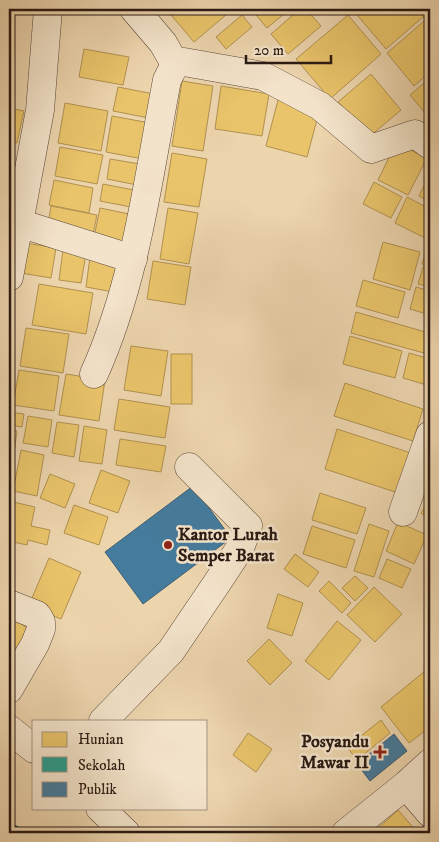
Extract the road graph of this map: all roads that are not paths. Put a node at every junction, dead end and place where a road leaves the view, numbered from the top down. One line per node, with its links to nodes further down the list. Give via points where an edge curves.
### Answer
1 (48, 9): 5 (street, via 40,110)
2 (134, 9): 3 (street, via 167,49)
3 (175, 64): 4 (street, via 184,62 263,76 320,106 371,149 414,134); 6 (street, via 167,80)
4 (430, 145)
5 (14, 221): 6 (street); 7 (street)
6 (133, 259): 8 (street)
7 (9, 277)
8 (94, 374)
9 (430, 435): 11 (street)
10 (189, 467): 14 (street, via 248,526 240,548 172,651)
11 (403, 512)
12 (9, 604): 13 (street, via 37,615 41,622 35,644)
13 (9, 689)
14 (104, 720)
15 (9, 729): 16 (street)
16 (32, 747)
17 (430, 763): 18 (street)
18 (406, 785): 20 (street); 22 (street)
19 (102, 810): 21 (street)
20 (430, 813)
21 (126, 833)
22 (346, 833)

